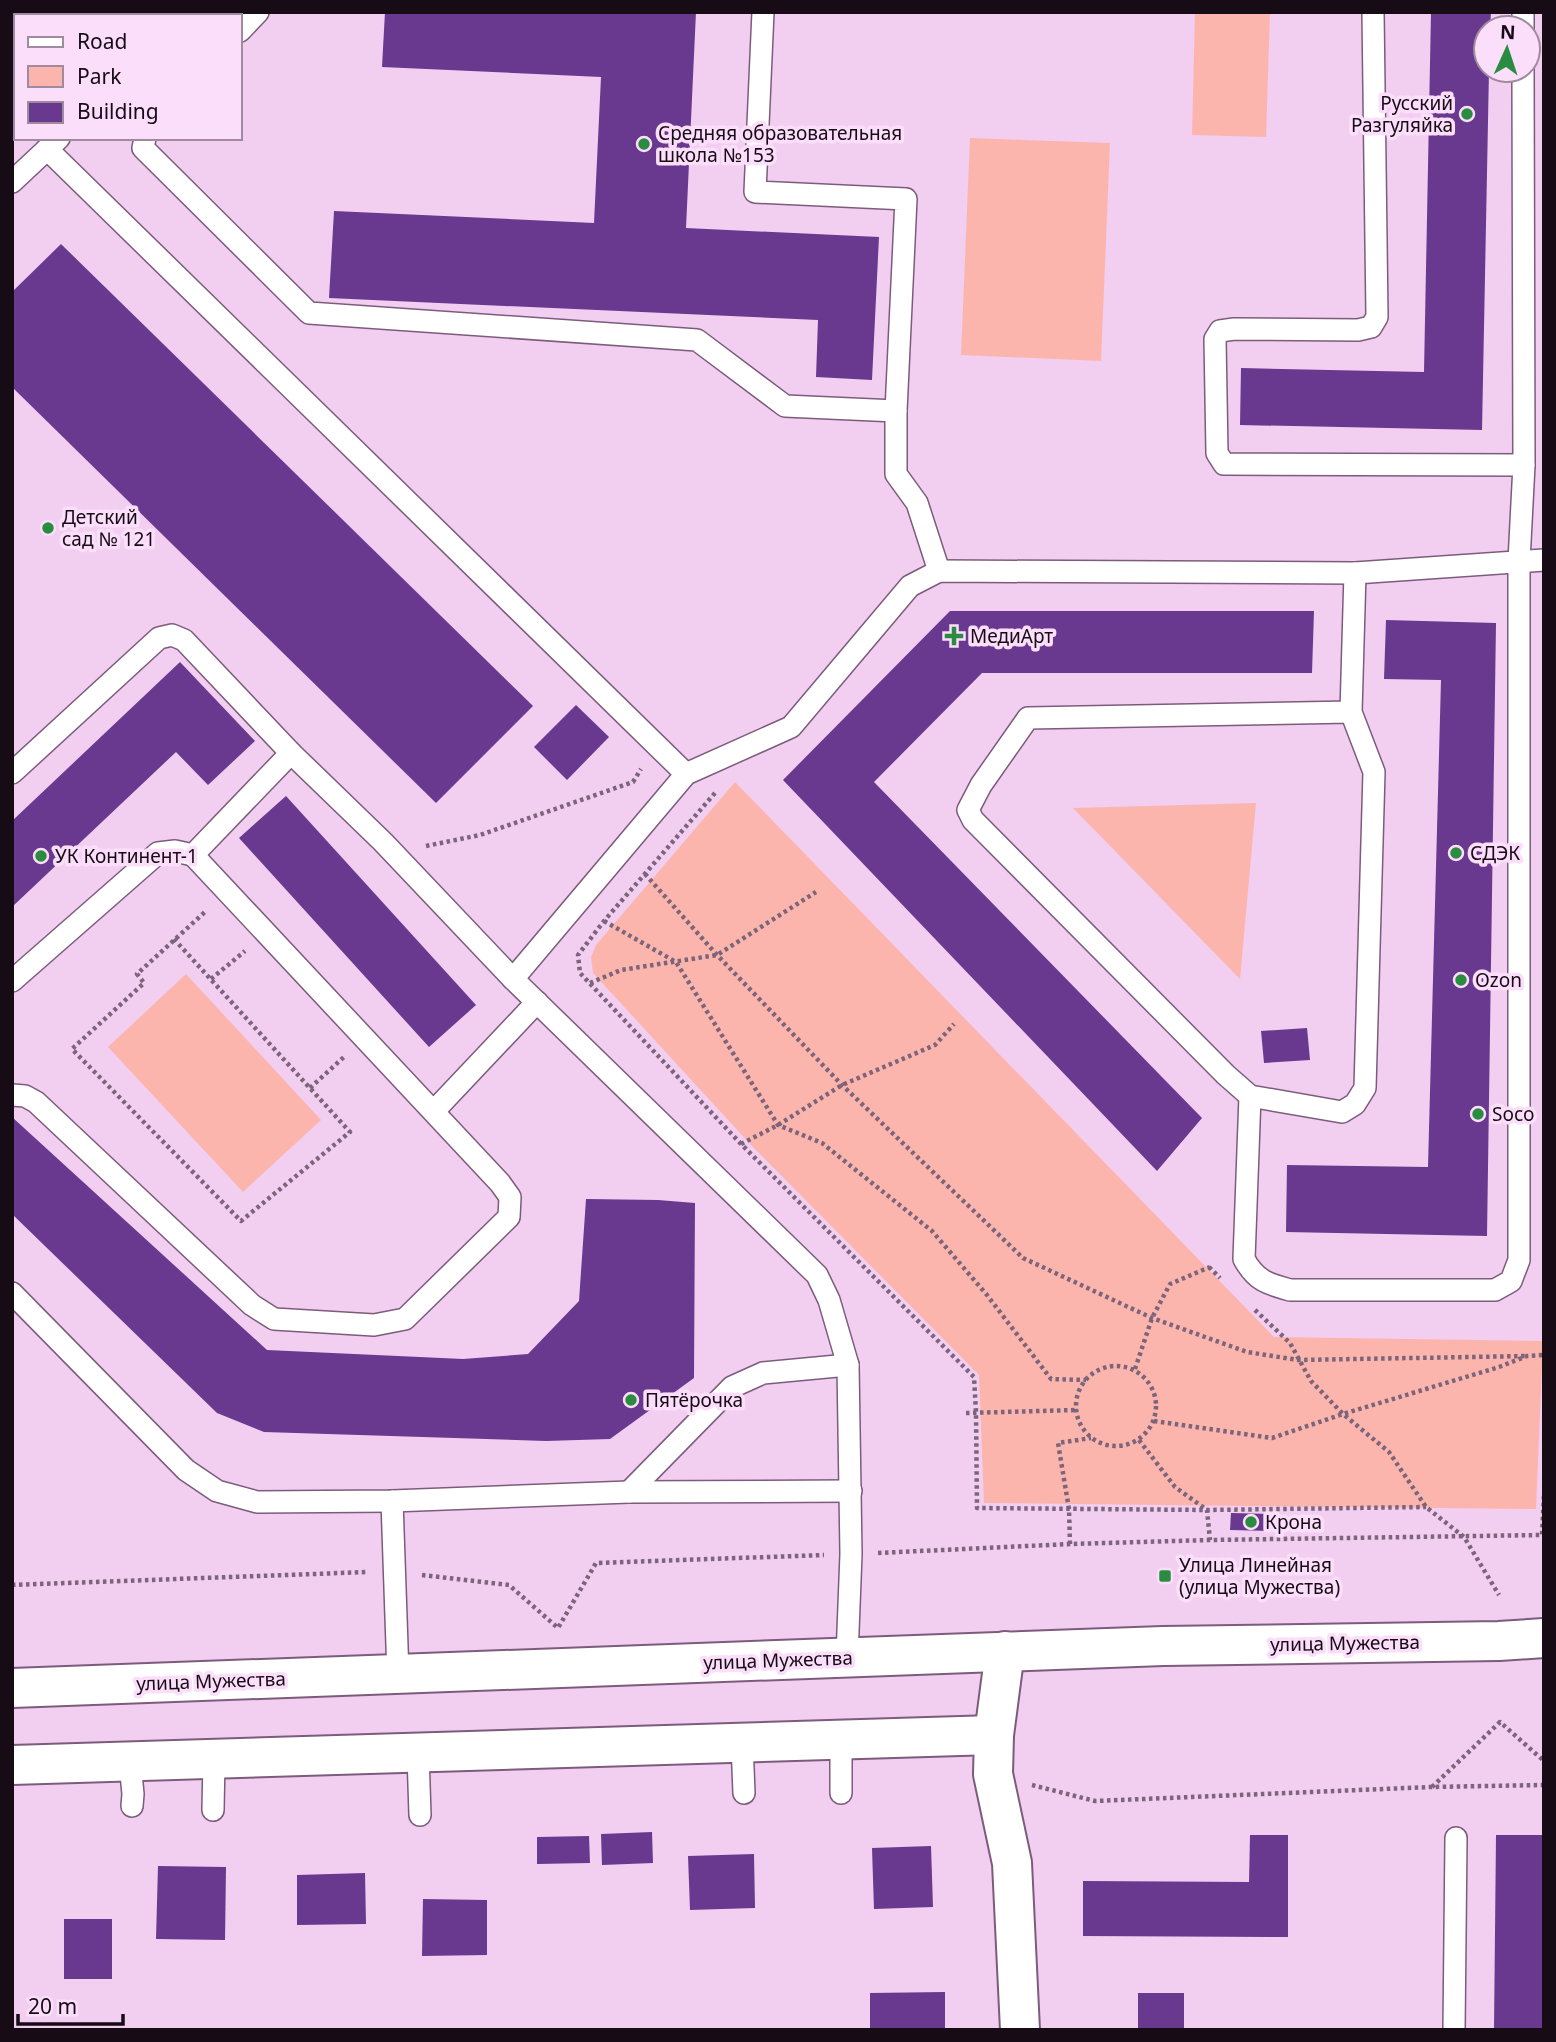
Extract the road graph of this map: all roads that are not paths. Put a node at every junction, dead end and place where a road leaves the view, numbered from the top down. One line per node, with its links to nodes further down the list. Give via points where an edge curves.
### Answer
1 (258, 12): 4 (lane)
2 (763, 12): 9 (lane, via 755,192 906,199)
3 (1373, 12): 10 (lane, via 1377,317 1371,327 1358,330 1220,331 1214,340 1217,453 1224,464)
4 (242, 29)
5 (1524, 84): 10 (lane)
6 (145, 140): 9 (lane, via 144,148 309,313 697,340 785,406)
7 (53, 143): 8 (lane); 18 (lane)
8 (12, 181)
9 (897, 411): 13 (lane, via 896,474 917,503)
10 (1524, 465): 12 (lane)
11 (1544, 560): 12 (lane)
12 (1519, 561): 14 (lane); 24 (lane, via 1519,1260 1511,1281 1495,1290 1290,1290 1252,1273 1244,1259)
13 (939, 571): 14 (lane); 18 (lane, via 910,586 791,727)
14 (1355, 573): 15 (lane)
15 (1351, 712): 24 (lane, via 1374,772 1365,1088 1342,1112); 24 (lane, via 1028,718 968,810)
16 (291, 754): 17 (lane, via 184,640 172,635 159,638); 19 (lane); 20 (lane, via 383,842)
17 (12, 773)
18 (686, 774): 20 (lane)
19 (193, 855): 21 (lane, via 158,853); 25 (lane)
20 (513, 979): 22 (lane)
21 (12, 981)
22 (537, 1002): 25 (lane); 27 (lane, via 817,1275 830,1300)
23 (12, 1095): 25 (lane, via 36,1101 252,1305 274,1319 374,1325 405,1319 509,1217 510,1197)
24 (1250, 1096)
25 (434, 1111)
26 (12, 1293): 30 (lane, via 186,1470 217,1491 257,1502)
27 (848, 1365): 28 (lane); 29 (lane, via 763,1373 732,1387)
28 (851, 1491): 29 (lane); 33 (lane)
29 (629, 1492): 30 (lane)
30 (391, 1501): 34 (lane)
31 (1544, 1637): 32 (main road, улица Мужества)
32 (1004, 1651): 33 (main road, улица Мужества); 36 (main road)
33 (847, 1657): 34 (main road, улица Мужества)
34 (398, 1675): 35 (main road, улица Мужества)
35 (12, 1688)
36 (994, 1735): 37 (main road); 49 (main road, via 993,1774 1012,1863)
37 (841, 1740): 38 (main road); 44 (lane)
38 (741, 1743): 39 (main road); 43 (lane)
39 (418, 1754): 40 (main road); 47 (lane)
40 (214, 1760): 41 (main road); 46 (lane)
41 (130, 1763): 42 (main road); 45 (lane)
42 (12, 1765)
43 (744, 1793)
44 (841, 1793)
45 (132, 1806)
46 (213, 1810)
47 (420, 1815)
48 (1456, 1838): 50 (lane)
49 (1020, 2030)
50 (1454, 2030)

